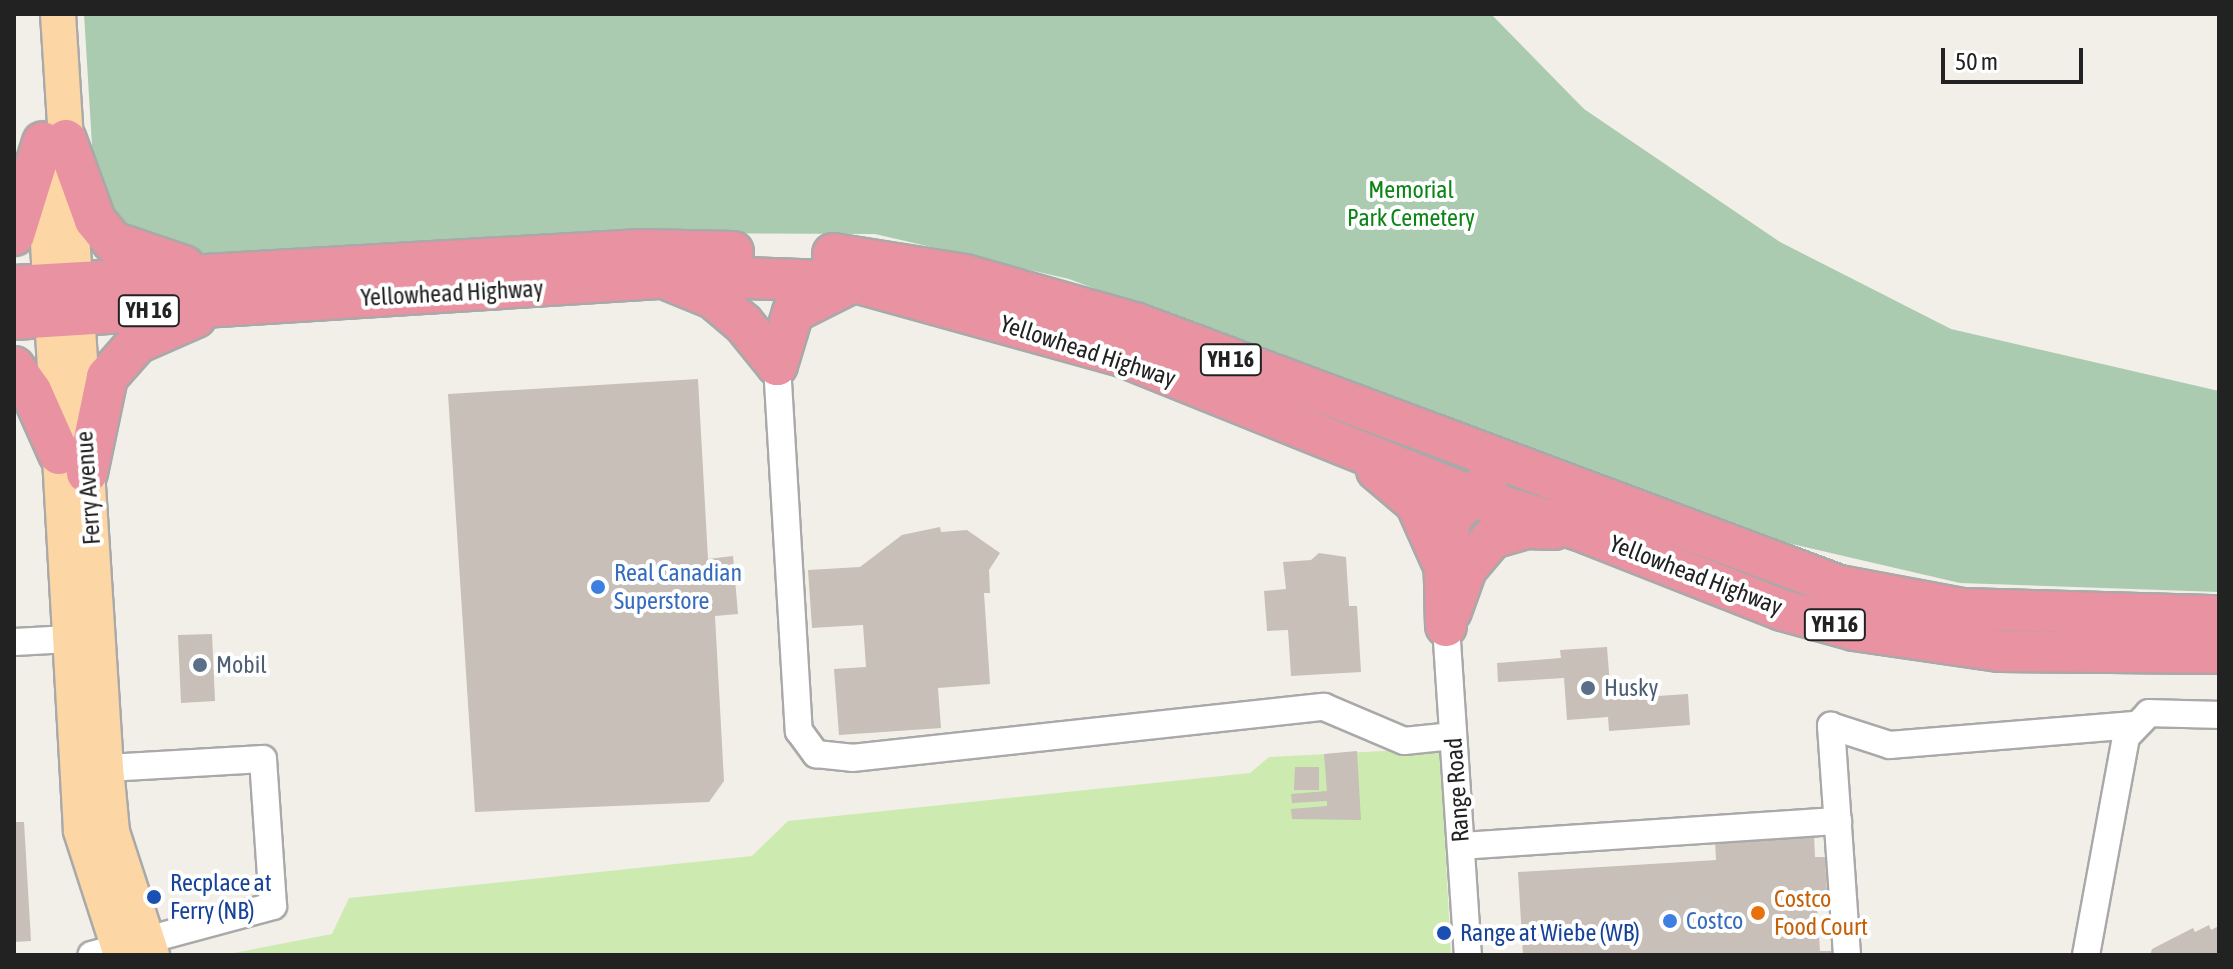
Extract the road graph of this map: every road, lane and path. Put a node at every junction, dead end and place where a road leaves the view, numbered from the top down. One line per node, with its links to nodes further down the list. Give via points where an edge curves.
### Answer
1 (37, 14): 3 (main road, Ferry Avenue)
2 (58, 14): 3 (main road, Ferry Avenue)
3 (54, 141): 4 (highway); 7 (highway, via 95,220 113,242); 8 (main road, Ferry Avenue)
4 (14, 235)
5 (671, 281): 6 (highway, Yellowhead Highway / YH 16, via 691,276); 7 (highway, Yellowhead Highway / YH 16); 9 (highway, via 713,298 743,323)
6 (855, 282): 9 (highway, via 793,312); 11 (highway, Yellowhead Highway / YH 16, via 1122,356)
7 (218, 290): 8 (highway, Yellowhead Highway / YH 16); 12 (highway, via 137,343 107,377); 13 (highway, Yellowhead Highway / YH 16, via 641,250 842,254 965,275 1135,323)
8 (47, 301): 12 (main road, Ferry Avenue)
9 (777, 365): 24 (street, via 799,731 816,754 852,758 1324,707 1404,741)
10 (14, 367): 12 (highway)
11 (1341, 444): 14 (highway, Yellowhead Highway / YH 16); 16 (highway, via 1416,503)
12 (73, 464): 19 (main road, Ferry Avenue); 25 (main road, Ferry Avenue)
13 (1534, 474): 14 (highway, via 1498,475); 17 (highway, Yellowhead Highway / YH 16, via 1783,568 1906,602 2034,615)
14 (1470, 496): 15 (highway, Yellowhead Highway / YH 16); 16 (highway, via 1453,515)
15 (1579, 530): 18 (highway, via 1527,528 1492,538 1466,569); 21 (highway, Yellowhead Highway / YH 16, via 1782,610 1854,630 2000,651)
16 (1444, 566): 18 (highway)
17 (2219, 616)
18 (1446, 626): 24 (street, Range Road)
19 (70, 639): 20 (street); 25 (main road, Ferry Avenue)
20 (14, 642)
21 (2219, 653)
22 (2219, 715): 23 (street, via 2149,713)
23 (2133, 725): 26 (street, via 1890,745 1831,726); 31 (street, via 2126,737)
24 (1453, 736): 27 (street, Range Road)
25 (91, 769): 28 (main road, Ferry Avenue, via 81,831); 28 (street, via 263,759 273,906)
26 (1838, 821): 27 (street); 30 (street)
27 (1461, 846): 29 (street, Range Road)
28 (126, 950)
29 (1468, 955)
30 (1847, 955)
31 (2086, 955)

